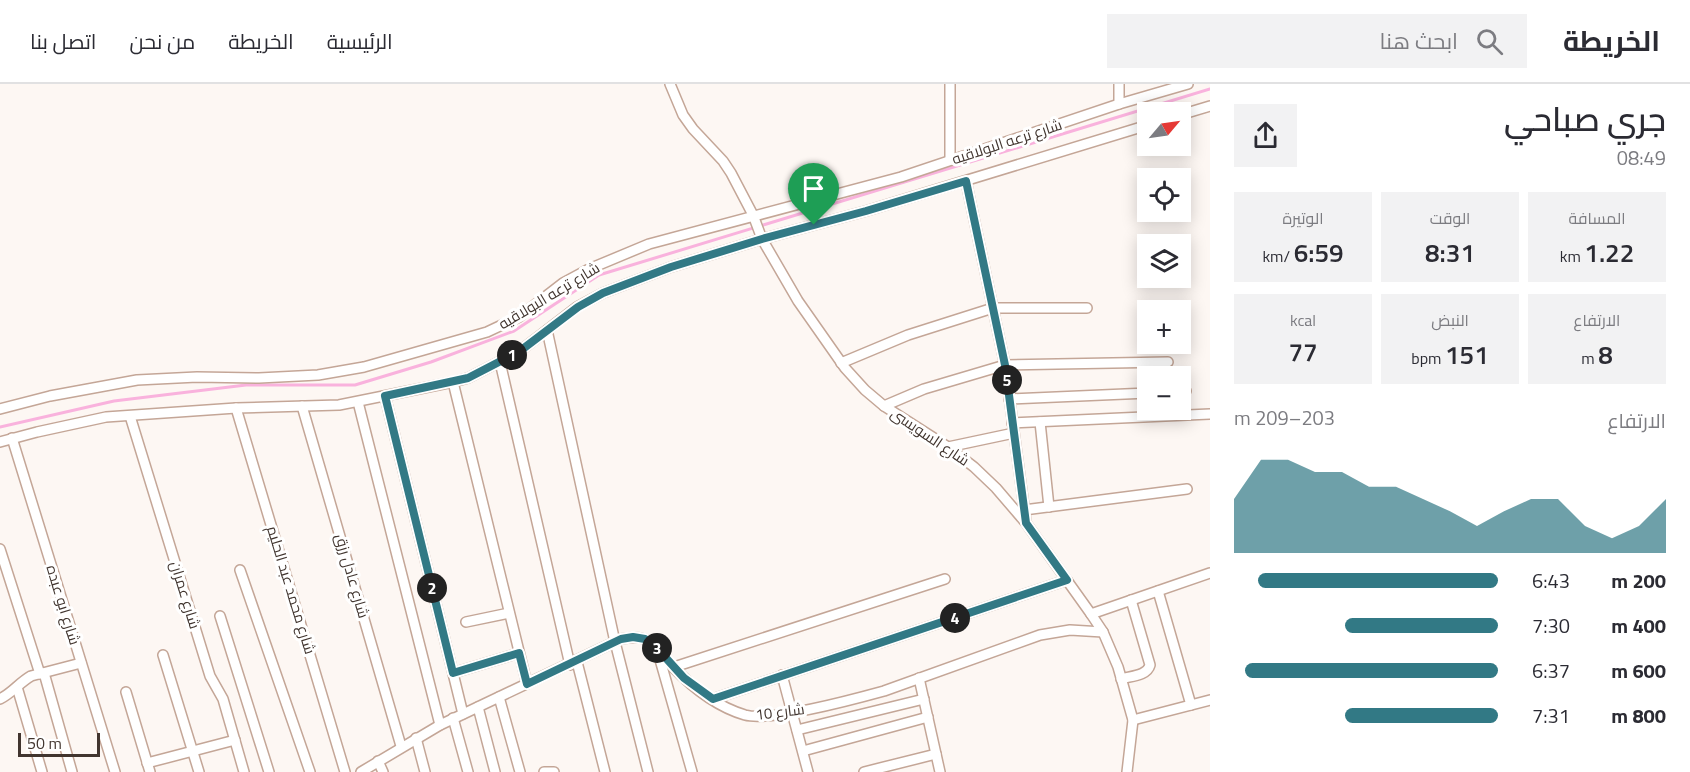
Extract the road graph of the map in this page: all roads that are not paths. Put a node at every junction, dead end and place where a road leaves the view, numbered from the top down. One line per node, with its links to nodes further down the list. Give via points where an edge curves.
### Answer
1 (670, 84): 11 (street, via 683,115 723,160)
2 (950, 84): 9 (street)
3 (1119, 84): 5 (street)
4 (1188, 84): 5 (street, شارع ترعه البولاقيه)
5 (1119, 104): 9 (street, شارع ترعه البولاقيه)
6 (1210, 106): 7 (street)
7 (1191, 112)
8 (1137, 128): 10 (street, شارع ترعه البولاقيه)
9 (950, 160): 11 (street, شارع ترعه البولاقيه)
10 (966, 181): 12 (street, شارع ترعه البولاقيه); 13 (street)
11 (753, 217): 12 (street, شارع السويسى); 28 (street, شارع ترعه البولاقيه, via 649,244 615,257 563,283 519,317 487,332 364,368 271,378 137,380)
12 (761, 237): 15 (street, شارع ترعه البولاقيه, via 603,293); 18 (street, شارع السويسى, via 798,301)
13 (993, 308): 14 (street); 18 (street, via 908,335); 19 (street)
14 (1087, 308)
15 (547, 330): 16 (street, شارع ترعه البولاقيه); 52 (street)
16 (500, 362): 20 (street, شارع ترعه البولاقيه); 57 (street)
17 (1168, 362): 19 (street)
18 (841, 363): 26 (street, شارع السويسى)
19 (1005, 365): 23 (street); 26 (street, via 924,389)
20 (453, 382): 22 (street, شارع ترعه البولاقيه); 47 (street)
21 (1137, 393): 23 (street)
22 (385, 396): 24 (street, شارع ترعه البولاقيه); 60 (street)
23 (1009, 399): 32 (street)
24 (358, 402): 25 (street, شارع ترعه البولاقيه); 79 (street)
25 (302, 406): 27 (street, شارع ترعه البولاقيه); 83 (street, شارع عادل رزق)
26 (884, 406): 35 (street, شارع السويسى)
27 (236, 408): 30 (street, شارع ترعه البولاقيه); 96 (street, شارع محمد عبد الحليم)
28 (0, 409)
29 (1210, 414): 31 (street)
30 (130, 416): 33 (street, شارع ترعه البولاقيه, via 106,417); 82 (street, شارع عمران, via 210,675 220,692)
31 (1040, 422): 32 (street); 37 (street)
32 (1013, 428): 35 (street); 38 (street)
33 (12, 438): 34 (street, شارع ترعه البولاقيه); 56 (street, شارع ابو عبده)
34 (0, 442)
35 (948, 447): 39 (street, شارع السويسى, via 989,481)
36 (1187, 489): 37 (street)
37 (1049, 507): 38 (street)
38 (1024, 510): 39 (street)
39 (1026, 523): 44 (street, شارع السويسى)
40 (0, 549): 59 (street)
41 (240, 570): 95 (street)
42 (1210, 573): 45 (street)
43 (945, 579): 58 (street)
44 (1067, 580): 48 (street, شارع السويسى); 61 (street)
45 (1158, 591): 46 (street); 72 (street)
46 (1131, 600): 48 (street); 63 (street, via 1150,665 1145,673)
47 (509, 613): 50 (street); 54 (street)
48 (1092, 614): 51 (street, شارع السويسى)
49 (220, 616): 94 (street)
50 (466, 622)
51 (1103, 632): 62 (street, شارع 10, via 1070,630 1040,635); 63 (street, شارع السويسى)
52 (615, 642): 53 (street, via 633,637); 57 (street); 106 (street)
53 (656, 647): 58 (street, شارع 10); 107 (street)
54 (519, 653): 60 (street); 64 (street)
55 (163, 655): 84 (street)
56 (81, 663): 59 (street); 91 (street, شارع ابو عبده)
57 (574, 663): 64 (street); 105 (street)
58 (674, 668): 69 (street, شارع 10)
59 (42, 673): 65 (street); 90 (street)
60 (453, 673): 75 (street)
61 (782, 675): 69 (street); 74 (street)
62 (919, 678): 70 (street); 74 (street, شارع 10, via 857,698)
63 (1121, 679): 78 (street, شارع السويسى)
64 (527, 684): 67 (street)
65 (17, 687): 68 (street); 89 (street)
66 (126, 692): 88 (street)
67 (499, 697): 73 (street); 102 (street)
68 (0, 699)
69 (713, 699): 74 (street, شارع 10, via 746,715)
70 (924, 699): 76 (street); 80 (street)
71 (1210, 700): 72 (street)
72 (1191, 705): 78 (street)
73 (478, 707): 75 (street); 101 (street)
74 (792, 712): 80 (street)
75 (463, 714): 77 (street)
76 (928, 717): 85 (street); 86 (street)
77 (453, 718): 79 (street); 100 (street)
78 (1132, 720): 111 (street)
79 (440, 725): 81 (street)
80 (797, 730): 85 (street)
81 (416, 738): 83 (street); 99 (street)
82 (235, 740): 84 (street); 93 (street, شارع عمران)
83 (401, 746): 87 (street)
84 (193, 751): 88 (street); 92 (street)
85 (803, 751): 108 (street)
86 (936, 754): 109 (street); 110 (street)
87 (378, 761): 97 (street); 98 (street)
88 (148, 767)
89 (42, 772)
90 (72, 772)
91 (115, 772)
92 (199, 772)
93 (244, 772)
94 (269, 772)
95 (310, 772)
96 (345, 772)
97 (361, 772)
98 (383, 772)
99 (425, 772)
100 (468, 772)
101 (495, 772)
102 (520, 772)
103 (544, 772): 104 (street)
104 (554, 772)
105 (605, 772)
106 (648, 772)
107 (692, 772)
108 (808, 772)
109 (864, 772)
110 (940, 772)
111 (1127, 772)

